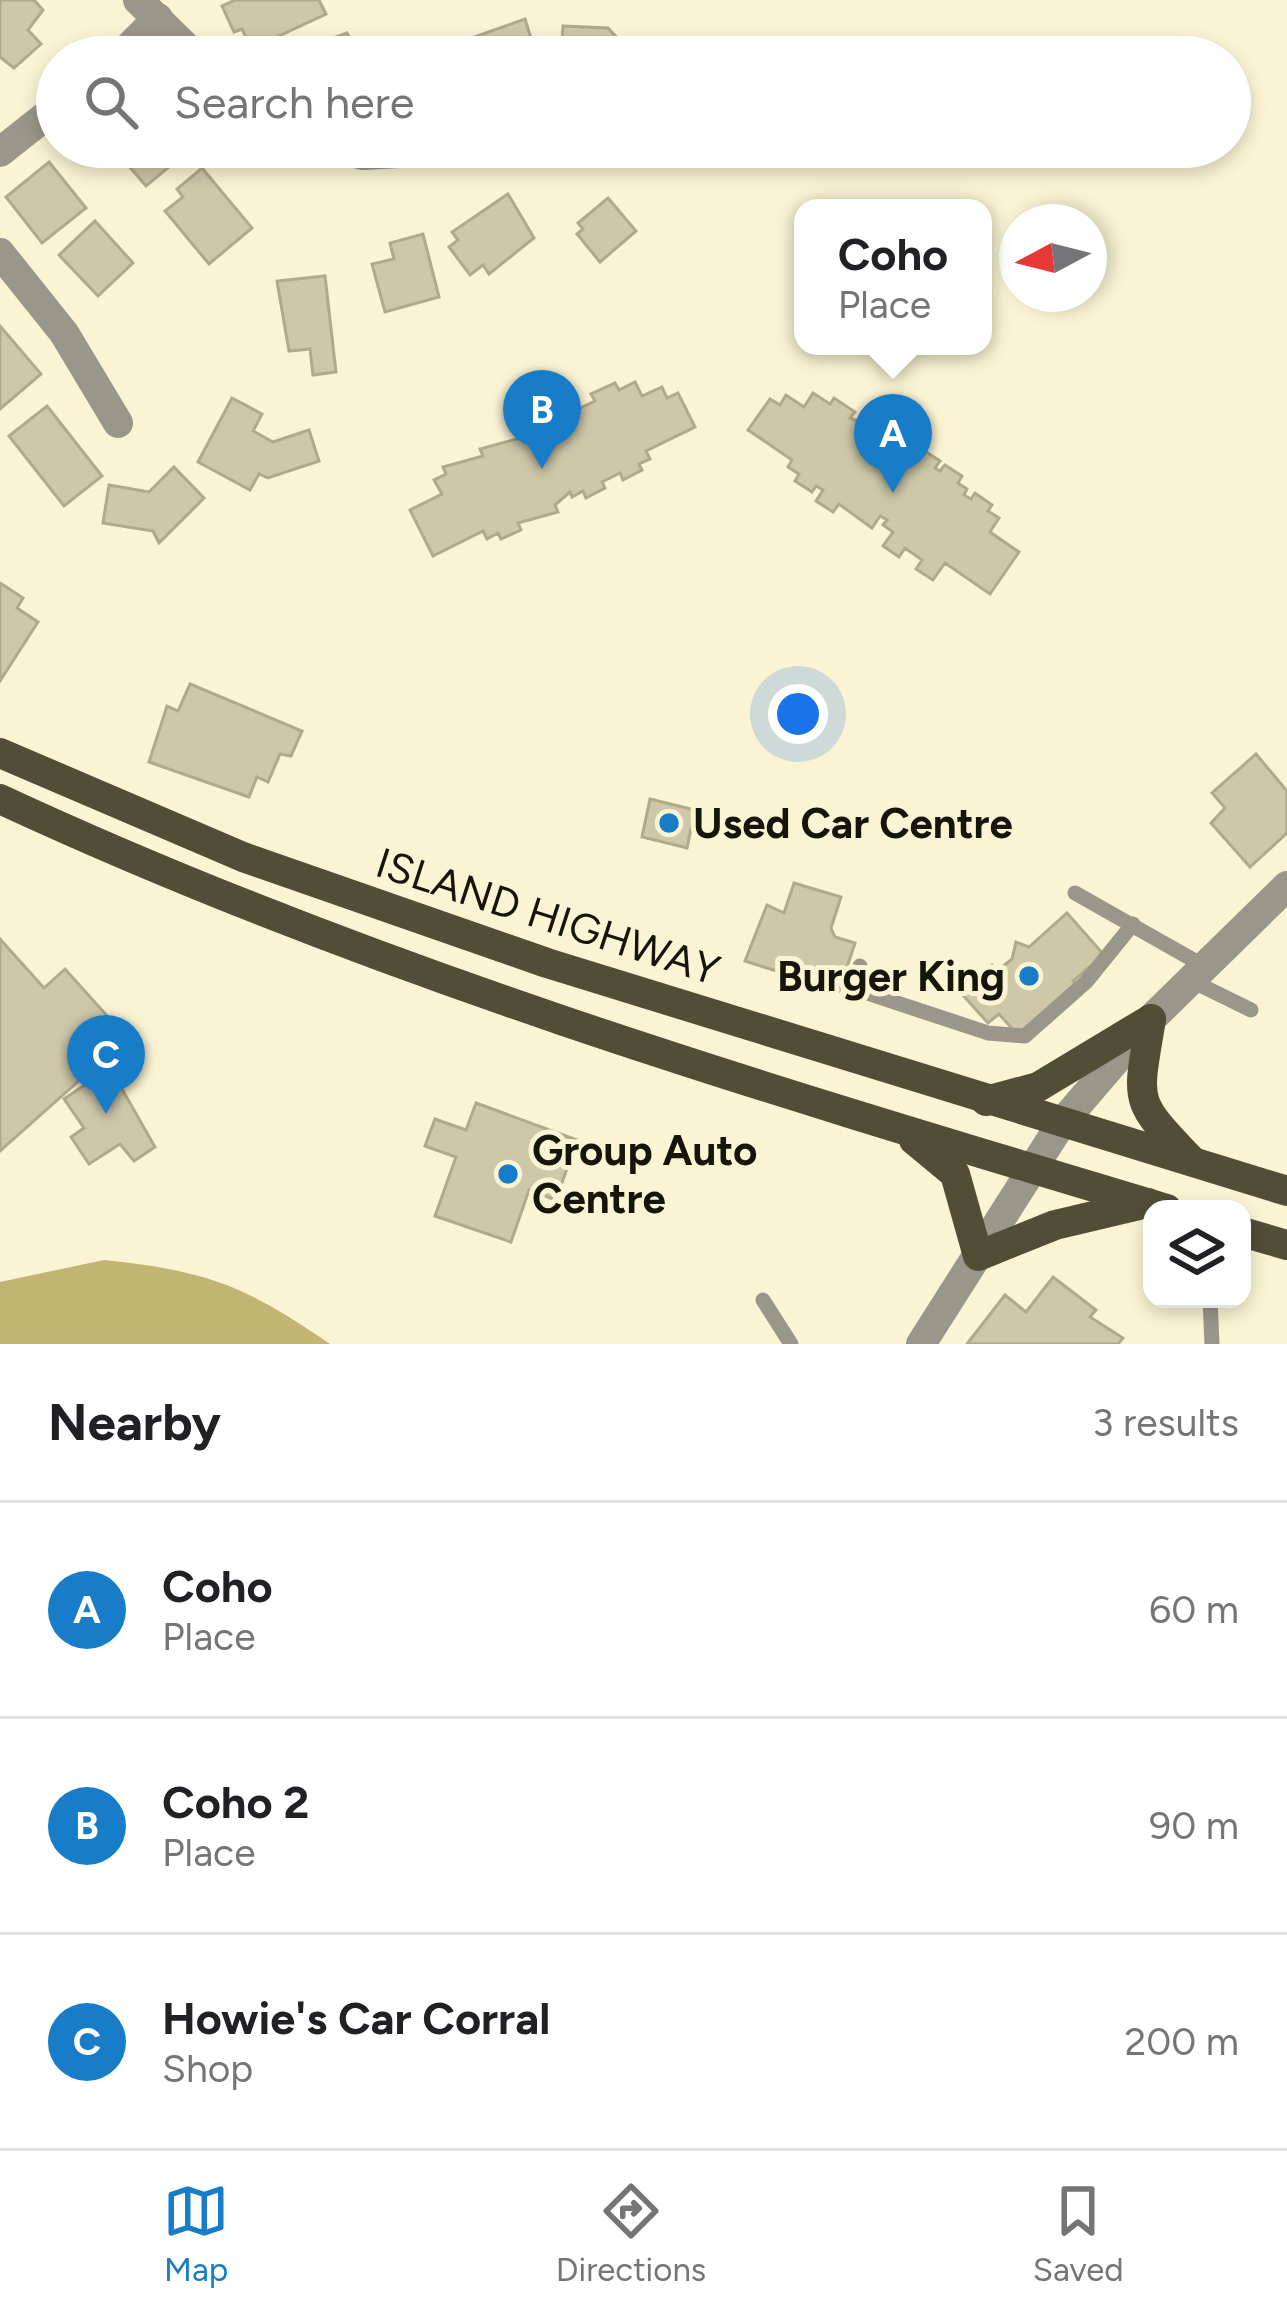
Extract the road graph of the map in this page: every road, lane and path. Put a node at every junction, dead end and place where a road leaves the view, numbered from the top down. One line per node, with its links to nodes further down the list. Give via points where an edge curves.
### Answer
1 (148, 9): 2 (street); 3 (street)
2 (132, 36)
3 (175, 36)
4 (36, 124): 5 (street)
5 (0, 152)
6 (0, 253): 7 (street, via 64,333)
7 (118, 423)
8 (7, 756): 9 (lane); 17 (main road, ISLAND HIGHWAY, via 288,873)
9 (0, 795): 19 (main road, ISLAND HIGHWAY, via 259,910)
10 (1287, 886): 14 (street)
11 (1075, 893): 12 (lane)
12 (1133, 924): 13 (lane, via 1086,982 1024,1036 988,1033 855,989); 14 (lane)
13 (860, 966)
14 (1197, 973): 15 (lane); 16 (street)
15 (1251, 1010)
16 (1151, 1019): 17 (main road, via 1038,1087); 18 (street); 20 (main road, via 1144,1110)
17 (986, 1101): 18 (main road, ISLAND HIGHWAY)
18 (1061, 1124): 20 (main road, ISLAND HIGHWAY); 21 (street)
19 (900, 1128): 21 (main road, ISLAND HIGHWAY); 27 (main road, via 955,1174)
20 (1196, 1165): 22 (main road, ISLAND HIGHWAY)
21 (1035, 1169): 23 (main road, ISLAND HIGHWAY); 27 (street)
22 (1287, 1191)
23 (1143, 1201)
24 (1143, 1209): 27 (main road, via 1055,1225)
25 (1251, 1235): 26 (main road)
26 (1287, 1245)
27 (978, 1256): 31 (street)
28 (763, 1300): 30 (lane)
29 (1211, 1308): 32 (lane)
30 (791, 1344)
31 (921, 1344)
32 (1213, 1344)

